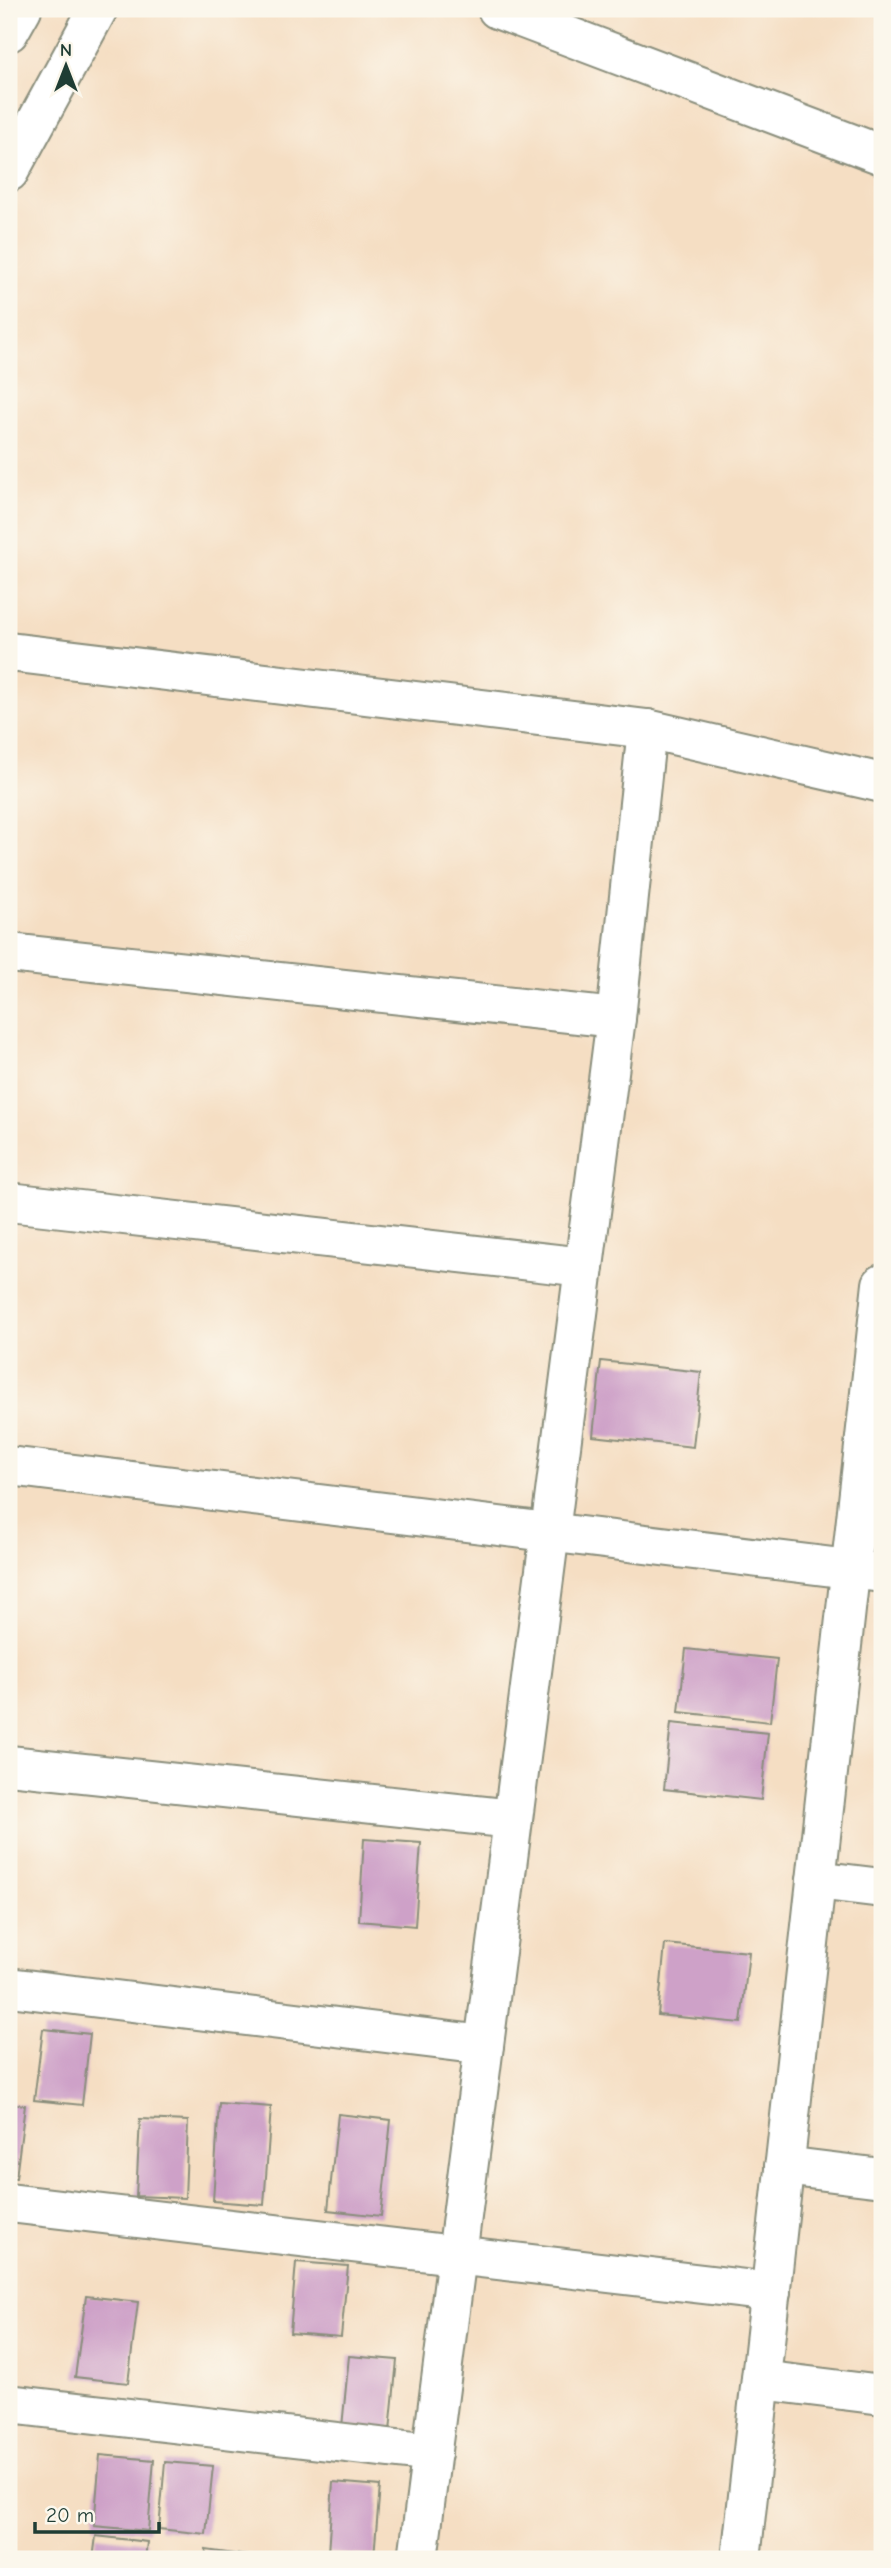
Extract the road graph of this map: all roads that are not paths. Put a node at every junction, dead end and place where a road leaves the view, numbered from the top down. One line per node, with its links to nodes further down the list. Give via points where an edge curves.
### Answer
1 (22, 9): 4 (street)
2 (97, 9): 6 (street)
3 (497, 9): 5 (street)
4 (9, 32)
5 (882, 155)
6 (9, 172)
7 (9, 652): 8 (street)
8 (647, 729): 9 (street); 11 (street)
9 (882, 783)
10 (9, 953): 11 (street)
11 (616, 1018): 13 (street)
12 (9, 1202): 13 (street)
13 (584, 1267): 16 (street)
14 (882, 1284): 17 (street)
15 (9, 1466): 16 (street)
16 (550, 1531): 17 (street); 19 (street)
17 (866, 1571): 20 (street)
18 (9, 1765): 19 (street)
19 (513, 1819): 23 (street)
20 (816, 1880): 21 (street); 24 (street)
21 (882, 1888)
22 (9, 1987): 23 (street)
23 (484, 2046): 27 (street)
24 (785, 2166): 25 (street); 28 (street)
25 (882, 2178)
26 (9, 2203): 27 (street)
27 (457, 2256): 28 (street); 32 (street)
28 (771, 2292): 29 (street)
29 (761, 2380): 30 (street); 34 (street)
30 (882, 2395)
31 (9, 2404): 32 (street)
32 (432, 2453): 33 (street)
33 (418, 2559)
34 (741, 2559)

